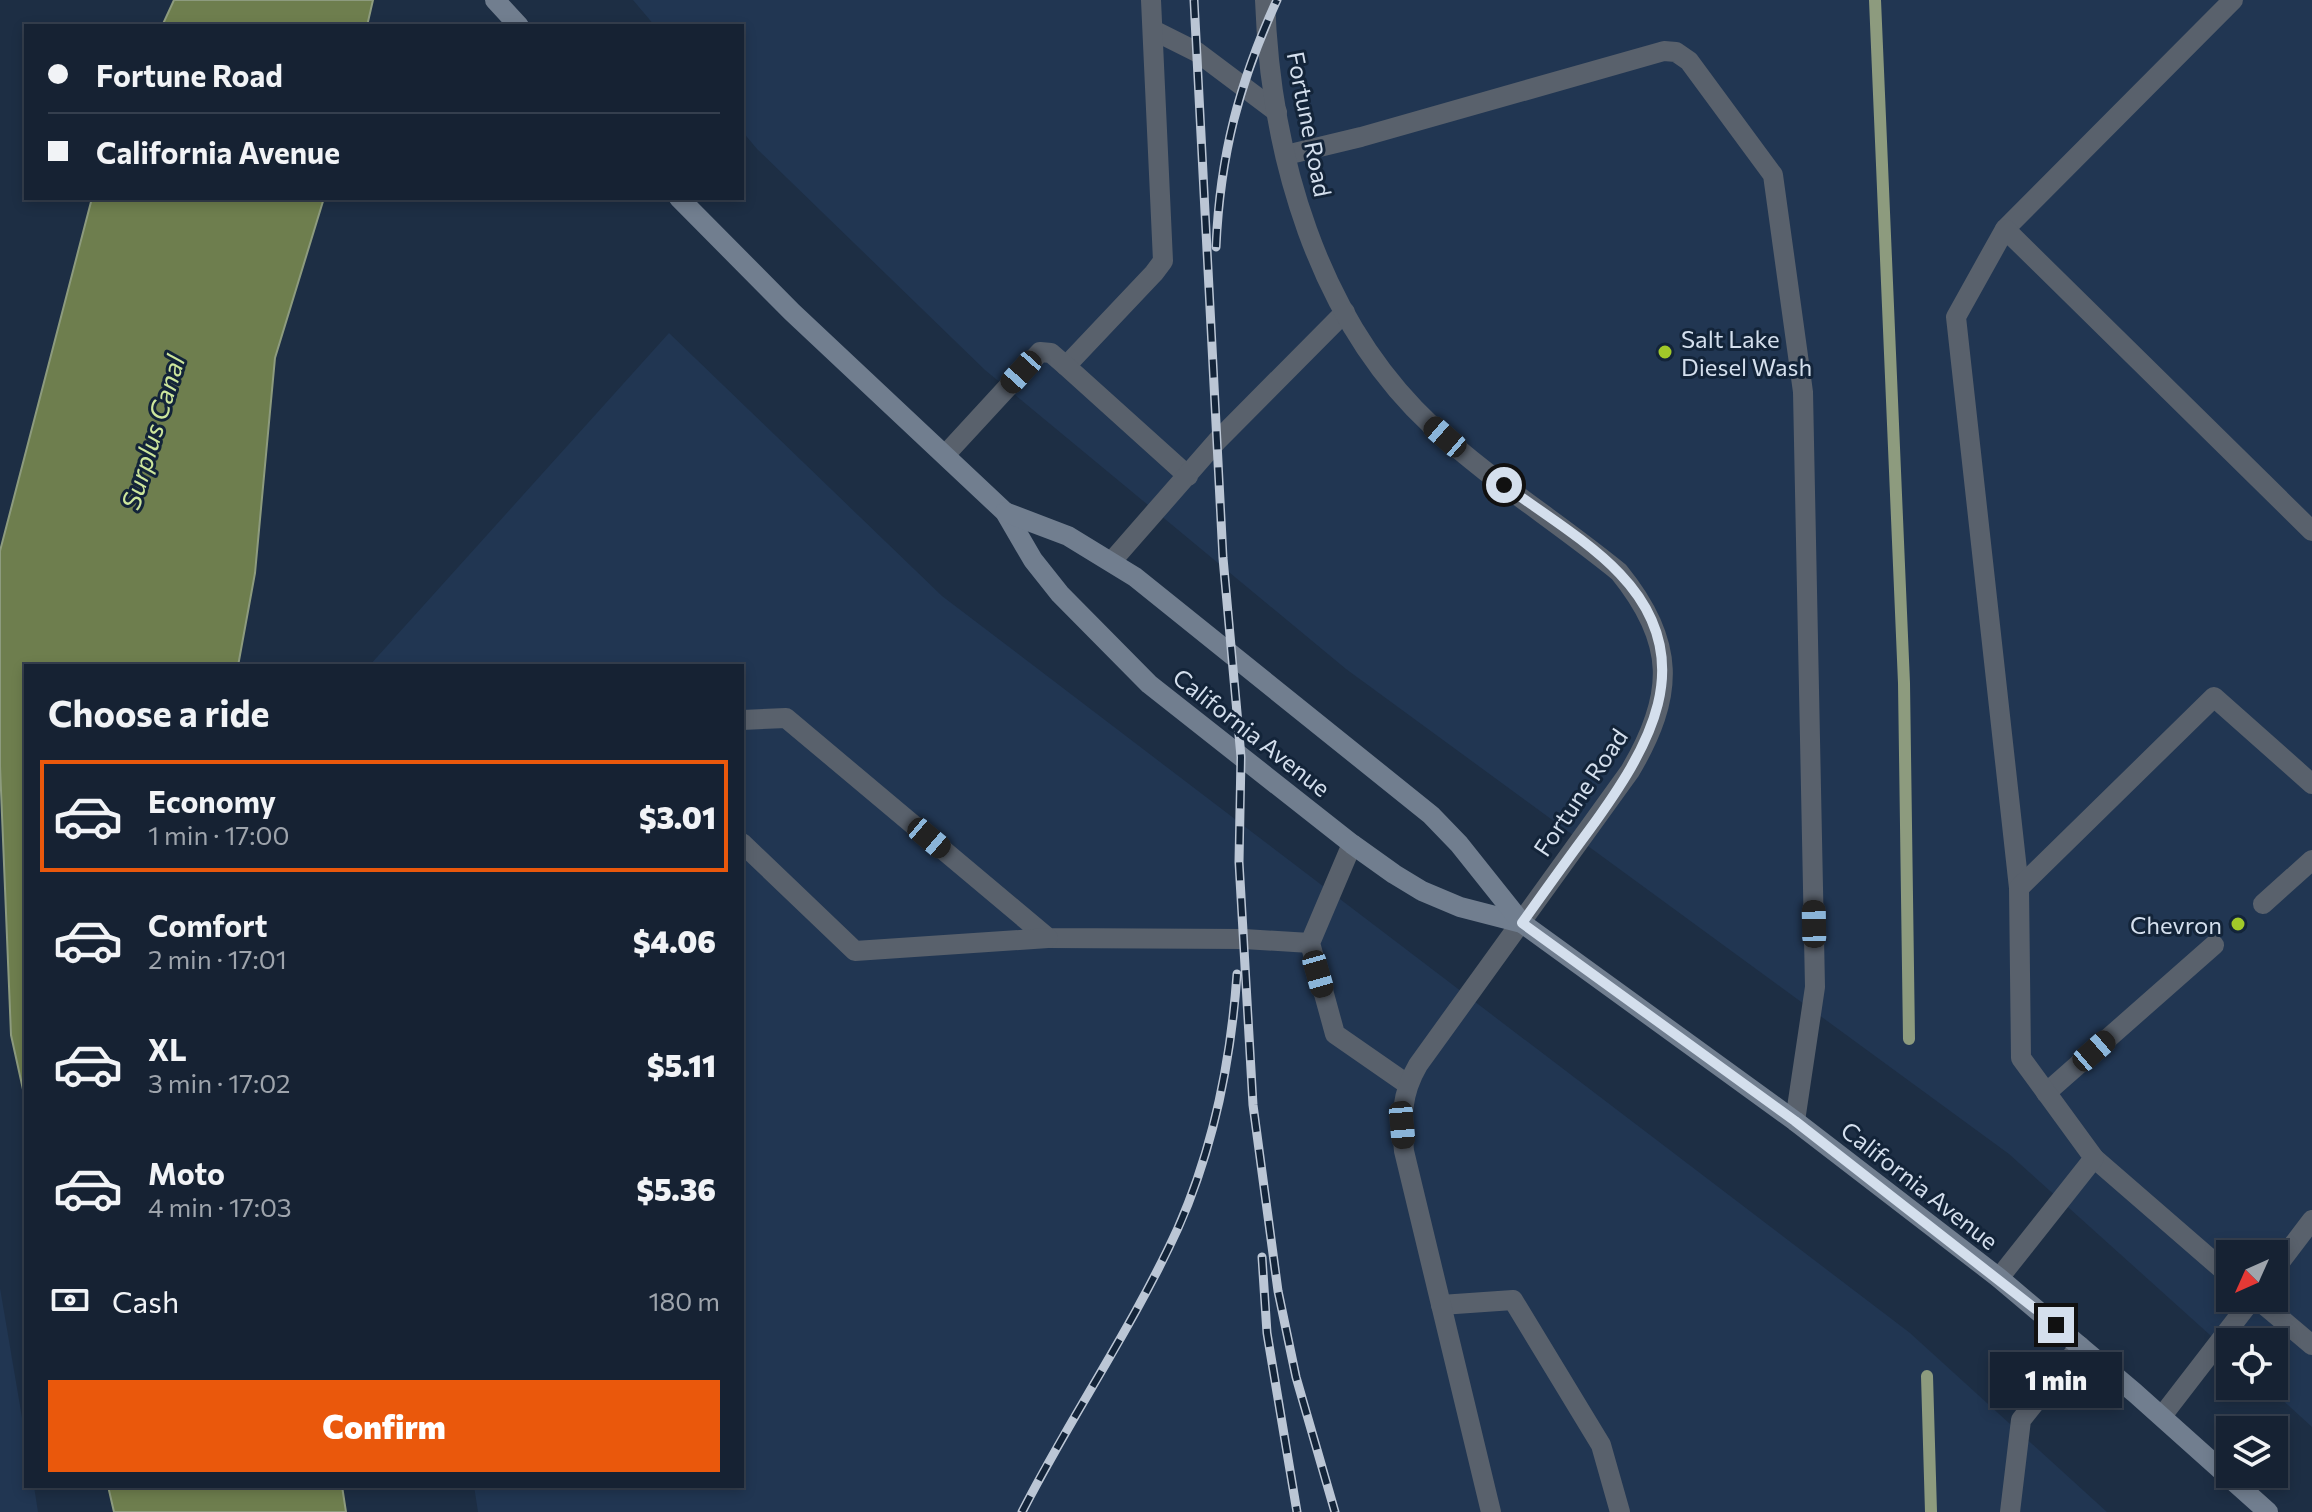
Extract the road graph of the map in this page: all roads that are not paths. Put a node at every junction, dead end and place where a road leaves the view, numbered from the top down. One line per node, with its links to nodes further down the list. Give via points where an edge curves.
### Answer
1 (1151, 0): 4 (street)
2 (1265, 0): 5 (street, Fortune Road)
3 (2233, 0): 8 (street)
4 (1153, 30): 5 (street, via 1197,52); 10 (street, via 1163,261)
5 (1277, 112): 6 (street, Fortune Road)
6 (1286, 155): 9 (street, Fortune Road, via 1299,211); 29 (street, via 1664,51 1689,61 1773,175 1803,392 1815,987)
7 (681, 200): 11 (main road, California Avenue)
8 (2005, 229): 14 (street); 21 (street, via 1956,317)
9 (1345, 312): 12 (street); 23 (street, Fortune Road, via 1376,362 1431,425 1619,572 1637,594 1659,640 1661,697 1643,749)
10 (1066, 366): 11 (street, via 1051,353 1040,352); 12 (street)
11 (946, 454): 13 (main road, California Avenue)
12 (1188, 476): 15 (street)
13 (1005, 512): 15 (main road, California Avenue, via 1068,536); 18 (main road, California Avenue, via 1033,560 1115,653)
14 (2312, 531)
15 (1112, 561): 23 (main road, California Avenue, via 1431,815)
16 (744, 720): 24 (street, via 786,718)
17 (2312, 784): 21 (street, via 2214,697)
18 (1352, 844): 23 (main road, California Avenue, via 1422,891); 25 (street)
19 (744, 845): 24 (street, via 855,951)
20 (2312, 860): 22 (street)
21 (2019, 888): 28 (street, via 2021,1058)
22 (2263, 904)
23 (1522, 923): 27 (street, Fortune Road); 29 (main road, California Avenue)
24 (1048, 938): 25 (street)
25 (1310, 943): 27 (street, via 1335,1034)
26 (2214, 945): 28 (street)
27 (1407, 1084): 35 (street, Fortune Road, via 1402,1103 1404,1151)
28 (2046, 1093): 30 (street)
29 (1795, 1121): 34 (main road, California Avenue)
30 (2094, 1158): 33 (street); 34 (street)
31 (2312, 1220): 32 (street)
32 (2288, 1252)
33 (2216, 1264)
34 (1999, 1278): 39 (main road, California Avenue)
35 (1441, 1305): 41 (street, Fortune Road); 42 (street, via 1513,1300 1601,1445)
36 (2243, 1312): 40 (street)
37 (2271, 1312): 38 (street)
38 (2312, 1345)
39 (2080, 1346): 40 (main road, California Avenue); 43 (street, via 2021,1420)
40 (2162, 1416): 44 (main road, California Avenue)
41 (1491, 1512)
42 (1620, 1512)
43 (2010, 1512)
44 (2268, 1512)

